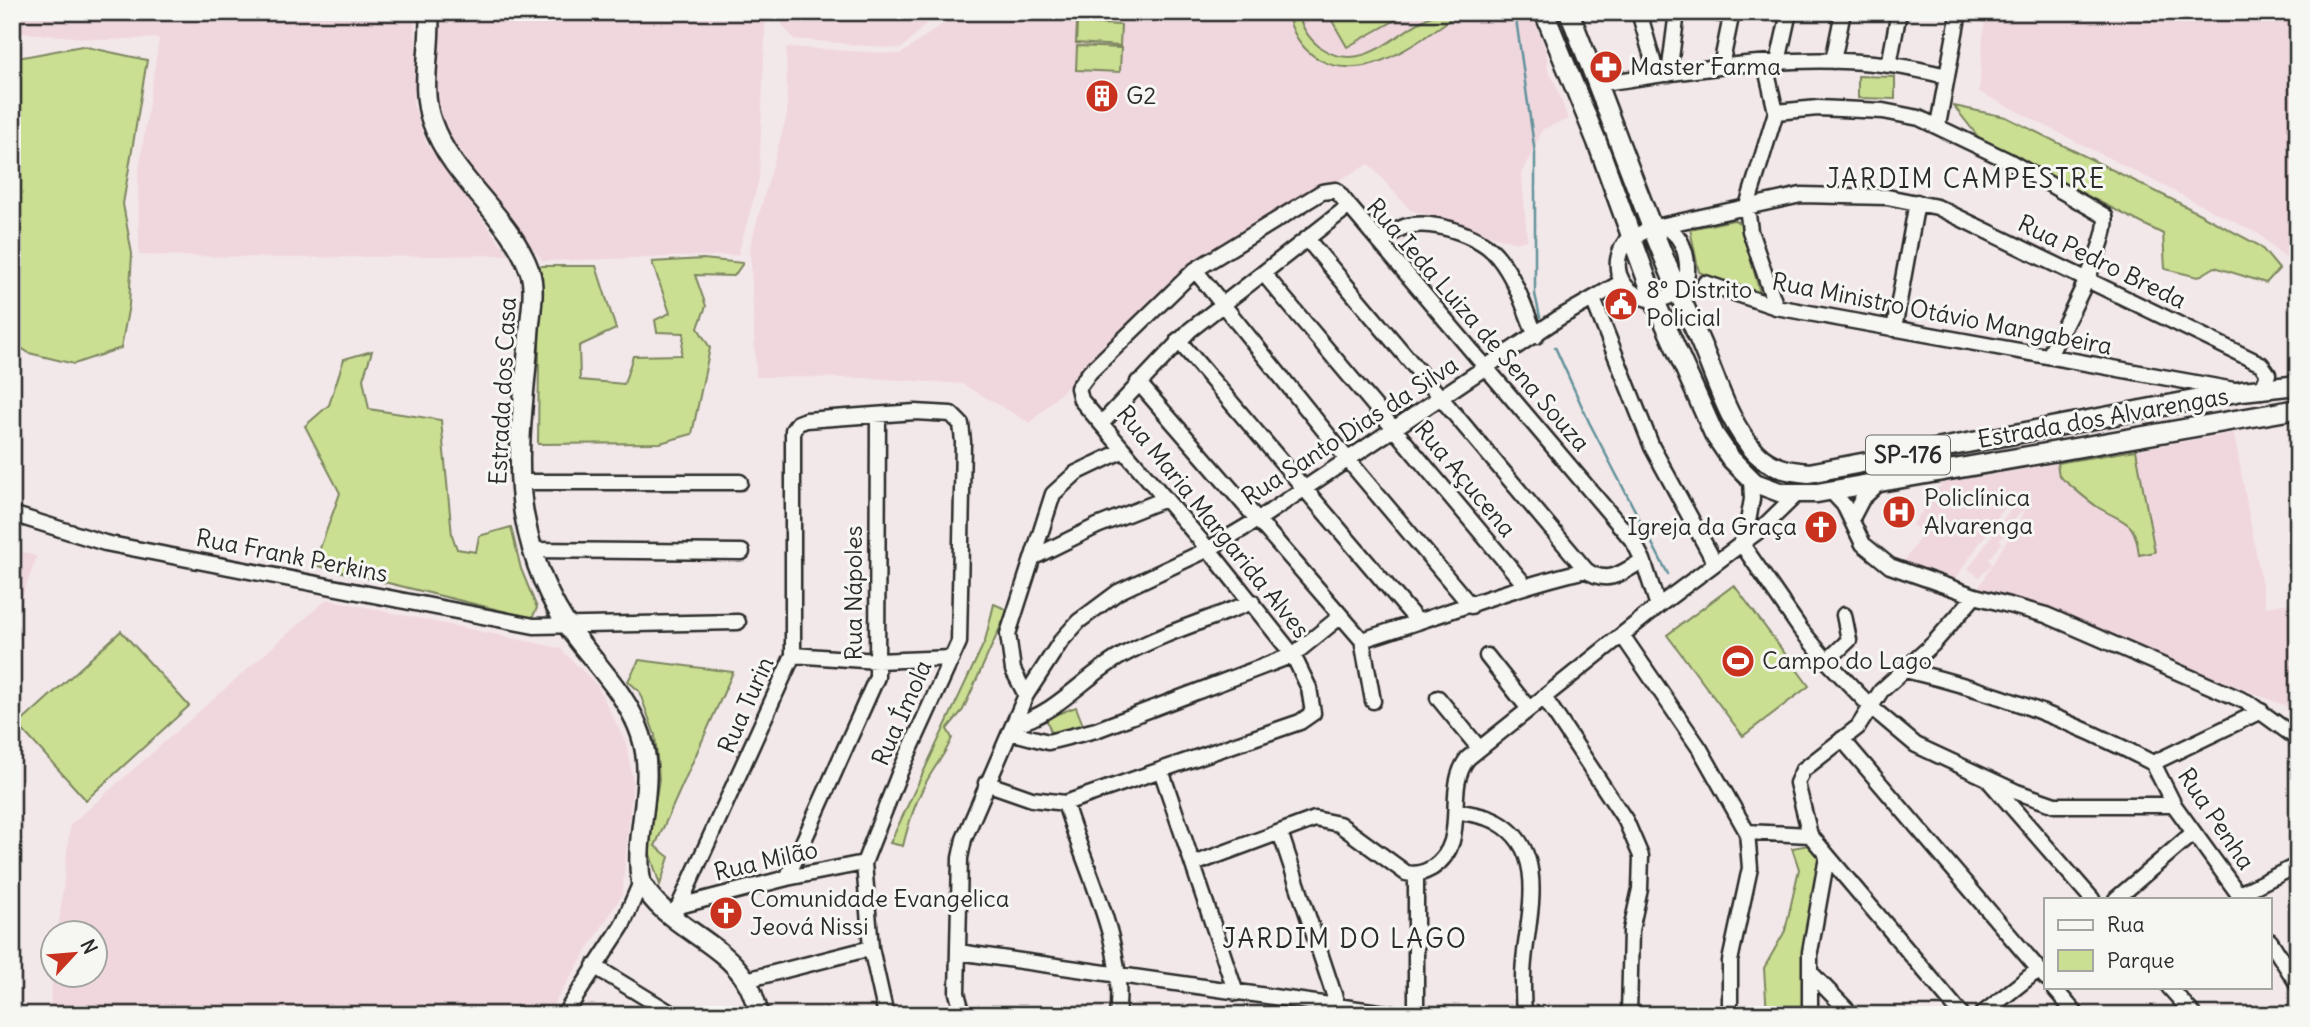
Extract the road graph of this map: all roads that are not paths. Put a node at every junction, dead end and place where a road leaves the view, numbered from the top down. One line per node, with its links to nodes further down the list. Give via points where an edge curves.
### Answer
1 (429, 12): 60 (main road, Estrada dos Casa, via 431,120 464,180 512,239 532,282)
2 (1545, 12): 16 (main road, Estrada dos Alvarengas / SP-176)
3 (1569, 12): 19 (main road, Estrada dos Alvarengas / SP-176)
4 (1639, 12): 17 (street)
5 (1676, 12): 17 (street)
6 (1712, 12): 11 (street)
7 (1788, 12): 13 (street)
8 (1843, 12): 12 (street)
9 (1899, 12): 14 (street)
10 (1959, 12): 18 (street)
11 (1731, 14): 15 (street)
12 (1833, 61): 13 (street); 14 (street)
13 (1772, 63): 15 (street); 20 (street)
14 (1889, 65): 18 (street)
15 (1721, 66): 17 (street)
16 (1569, 73): 19 (main road); 27 (main road, Estrada dos Alvarengas / SP-176)
17 (1663, 74): 19 (street)
18 (1947, 76): 21 (street)
19 (1597, 84): 26 (main road, Estrada dos Alvarengas / SP-176)
20 (1776, 112): 21 (street, via 1818,108 1883,111); 24 (street)
21 (1938, 125): 33 (street, via 2102,213 2107,226)
22 (1917, 202): 24 (street, Rua Pedro Breda, via 1863,195 1801,195); 33 (street, Rua Pedro Breda, via 1954,214); 41 (street)
23 (1349, 206): 29 (street, Rua Ieda Luiza de Sena Souza); 30 (street, Rua Ieda Luiza de Sena Souza); 31 (street, via 1336,190 1322,192)
24 (1747, 206): 25 (street, Rua Pedro Breda); 40 (street, via 1750,231)
25 (1684, 221): 26 (street, Rua Pedro Breda); 28 (street)
26 (1655, 227): 27 (street); 28 (street, via 1672,230); 36 (main road, Estrada dos Alvarengas / SP-176)
27 (1631, 237): 34 (street, via 1620,255); 38 (main road, Estrada dos Alvarengas / SP-176)
28 (1679, 238): 36 (street, via 1687,270)
29 (1307, 239): 32 (street, Rua Ieda Luiza de Sena Souza); 51 (street)
30 (1380, 243): 42 (street, via 1412,225 1442,228 1488,246 1506,267); 45 (street, Rua Ieda Luiza de Sena Souza)
31 (1195, 270): 39 (street); 55 (street, Rua Maria Margarida Alves, via 1082,382 1077,392)
32 (1263, 273): 39 (street, Rua Ieda Luiza de Sena Souza); 56 (street, Rua Açucena)
33 (2087, 280): 44 (street); 50 (street, Rua Pedro Breda, via 2261,364 2268,374)
34 (1622, 282): 37 (street, Rua Santo Dias da Silva); 38 (street, via 1635,295)
35 (1706, 283): 40 (street, Rua Ministro Otávio Mangabeira)
36 (1676, 292): 38 (street); 52 (main road, Estrada dos Alvarengas / SP-176, via 1744,439 1773,466 1789,471 1809,472)
37 (1593, 299): 42 (street, Rua Santo Dias da Silva); 76 (street, via 1652,447)
38 (1654, 299): 59 (main road, Estrada dos Alvarengas / SP-176, via 1714,434)
39 (1222, 304): 43 (street, Rua Ieda Luiza de Sena Souza); 58 (street)
40 (1776, 307): 41 (street, Rua Ministro Otávio Mangabeira)
41 (1894, 329): 44 (street, Rua Ministro Otávio Mangabeira)
42 (1539, 333): 45 (street, Rua Santo Dias da Silva)
43 (1178, 340): 47 (street, Rua Ieda Luiza de Sena Souza); 63 (street)
44 (2049, 356): 46 (street, Rua Ministro Otávio Mangabeira)
45 (1487, 368): 51 (street, Rua Santo Dias da Silva); 75 (street, Rua Ieda Luiza de Sena Souza, via 1633,541)
46 (2172, 380): 49 (street, Rua Ministro Otávio Mangabeira); 52 (street)
47 (1138, 382): 55 (street, Rua Ieda Luiza de Sena Souza); 68 (street)
48 (2298, 384): 50 (main road, Estrada dos Alvarengas / SP-176)
49 (2242, 391): 50 (main road, Estrada dos Alvarengas / SP-176); 52 (main road, Estrada dos Alvarengas / SP-176)
50 (2261, 391)
51 (1442, 398): 56 (street, Rua Santo Dias da Silva); 77 (street)
52 (2177, 405)
53 (2298, 409): 62 (main road, Estrada dos Alvarengas / SP-176)
54 (878, 415): 90 (street, Rua Turin, via 806,420 793,430); 93 (street, Rua Ímola, via 943,412 961,424 962,607 959,642); 94 (street, Rua Nápoles)
55 (1102, 423): 57 (street, Rua Maria Margarida Alves)
56 (1394, 430): 58 (street, Rua Santo Dias da Silva); 78 (street, Rua Açucena)
57 (1124, 450): 66 (street, Rua Maria Margarida Alves); 74 (street, via 1076,473 1053,494)
58 (1348, 460): 63 (street, Rua Santo Dias da Silva); 81 (street)
59 (1751, 480): 65 (main road, Estrada dos Alvarengas / SP-176); 70 (street)
60 (521, 482): 61 (street); 72 (main road, Estrada dos Casa)
61 (740, 482)
62 (1879, 483): 64 (main road, Estrada dos Alvarengas / SP-176); 69 (street, via 1862,499)
63 (1304, 487): 68 (street, Rua Santo Dias da Silva); 86 (street)
64 (1831, 491): 65 (main road, Estrada dos Alvarengas / SP-176); 69 (street)
65 (1796, 495): 70 (street, via 1774,519)
66 (1165, 499): 71 (street, Rua Maria Margarida Alves); 74 (street)
67 (12, 514): 87 (street, Rua Frank Perkins, via 104,543 484,617 547,628)
68 (1259, 519): 71 (street, Rua Santo Dias da Silva); 84 (street)
69 (1852, 520): 79 (street, via 1863,544 1890,566)
70 (1743, 541): 76 (street); 95 (street, via 1801,630)
71 (1209, 549): 80 (street, Rua Maria Margarida Alves); 97 (street, Rua Santo Dias da Silva, via 1138,581 1098,606 1060,641)
72 (532, 550): 73 (street); 87 (main road, Estrada dos Casa, via 548,593)
73 (741, 552)
74 (1032, 558): 97 (street, via 1008,634 1013,670)
75 (1643, 560): 77 (street, via 1607,579); 82 (street, Rua Ieda Luiza de Sena Souza)
76 (1715, 563): 82 (street)
77 (1586, 570): 78 (street)
78 (1525, 585): 81 (street)
79 (1975, 596): 96 (street); 103 (street, via 2046,615)
80 (1252, 602): 91 (street, Rua Maria Margarida Alves); 104 (street, via 1124,654 1053,707)
81 (1471, 606): 86 (street)
82 (1658, 606): 88 (street)
83 (1844, 615): 95 (street, via 1849,640)
84 (1341, 616): 89 (street); 91 (street)
85 (738, 622): 87 (street, Rua Frank Perkins)
86 (1418, 622): 89 (street)
87 (567, 625): 125 (main road, Estrada dos Casa, via 612,683 641,736 648,774 640,835)
88 (1622, 635): 98 (street); 116 (street, via 1700,749)
89 (1362, 640): 100 (street)
90 (793, 655): 94 (street); 129 (street, Rua Turin)
91 (1293, 655): 104 (street, via 1068,739 1048,742); 109 (street, Rua Maria Margarida Alves, via 1312,698 1310,717)
92 (1487, 656): 102 (street)
93 (952, 659): 94 (street); 120 (street, Rua Ímola)
94 (877, 661): 124 (street, Rua Nápoles, via 873,685)
95 (1827, 661): 101 (street)
96 (1905, 670): 101 (street, via 1881,691); 108 (street, via 2006,696)
97 (1026, 695): 104 (street, Rua Santo Dias da Silva)
98 (1544, 697): 102 (street); 153 (street, via 1626,821 1641,856 1631,930)
99 (1438, 698): 107 (street)
100 (1373, 701)
101 (1872, 708): 106 (street); 110 (street, via 1916,745)
102 (1529, 709): 107 (street)
103 (2261, 711): 105 (street); 108 (street)
104 (1013, 728): 111 (street, Rua Santo Dias da Silva)
105 (2298, 739)
106 (1842, 740): 118 (street, via 1798,776); 136 (street)
107 (1479, 748): 114 (street, via 1461,767)
108 (2153, 762): 113 (street, Rua Penha)
109 (1161, 770): 112 (street); 121 (street)
110 (1987, 778): 113 (street, via 2055,805); 127 (street)
111 (986, 783): 112 (street, via 1032,799); 132 (street, Rua Santo Dias da Silva, via 960,858)
112 (1065, 803): 137 (street, via 1114,943)
113 (2174, 805): 117 (street, Rua Penha)
114 (1455, 811): 123 (street, via 1447,854); 152 (street, via 1497,822 1523,848 1530,862)
115 (1280, 832): 121 (street); 123 (street, via 1326,819 1398,868); 143 (street)
116 (1747, 832): 118 (street); 154 (street, via 1750,868 1730,961)
117 (2193, 833): 126 (street, Rua Penha); 128 (street)
118 (1810, 835): 119 (street)
119 (1827, 857): 135 (street); 157 (street)
120 (864, 863): 124 (street, Rua Milão); 131 (street, Rua Ímola)
121 (1194, 864): 142 (street)
122 (2298, 865): 126 (street)
123 (1416, 875): 151 (street)
124 (787, 878): 129 (street, Rua Milão)
125 (641, 882): 129 (main road, via 646,891); 134 (street, via 622,926)
126 (2241, 897)
127 (2091, 898)
128 (2117, 898)
129 (675, 911): 138 (main road)
130 (2272, 943): 133 (street)
131 (871, 948): 138 (street); 147 (street, Rua Ímola)
132 (958, 952): 137 (street); 148 (street, Rua Santo Dias da Silva, via 957,993)
133 (2292, 962): 139 (street)
134 (594, 966): 144 (street); 145 (street)
135 (1810, 972): 155 (street); 156 (street)
136 (2042, 974): 158 (street)
137 (1120, 975): 142 (street); 149 (street)
138 (746, 980): 146 (main road)
139 (2298, 985)
140 (2054, 988): 159 (street)
141 (2170, 988): 160 (street)
142 (1236, 993): 143 (street)
143 (1338, 1006): 150 (street)
144 (564, 1015)
145 (674, 1015)
146 (759, 1015)
147 (886, 1015)
148 (963, 1015)
149 (1117, 1015)
150 (1400, 1015)
151 (1416, 1015)
152 (1524, 1015)
153 (1629, 1015)
154 (1730, 1015)
155 (1810, 1015)
156 (1852, 1015)
157 (1962, 1015)
158 (1981, 1015)
159 (2077, 1015)
160 (2194, 1015)

